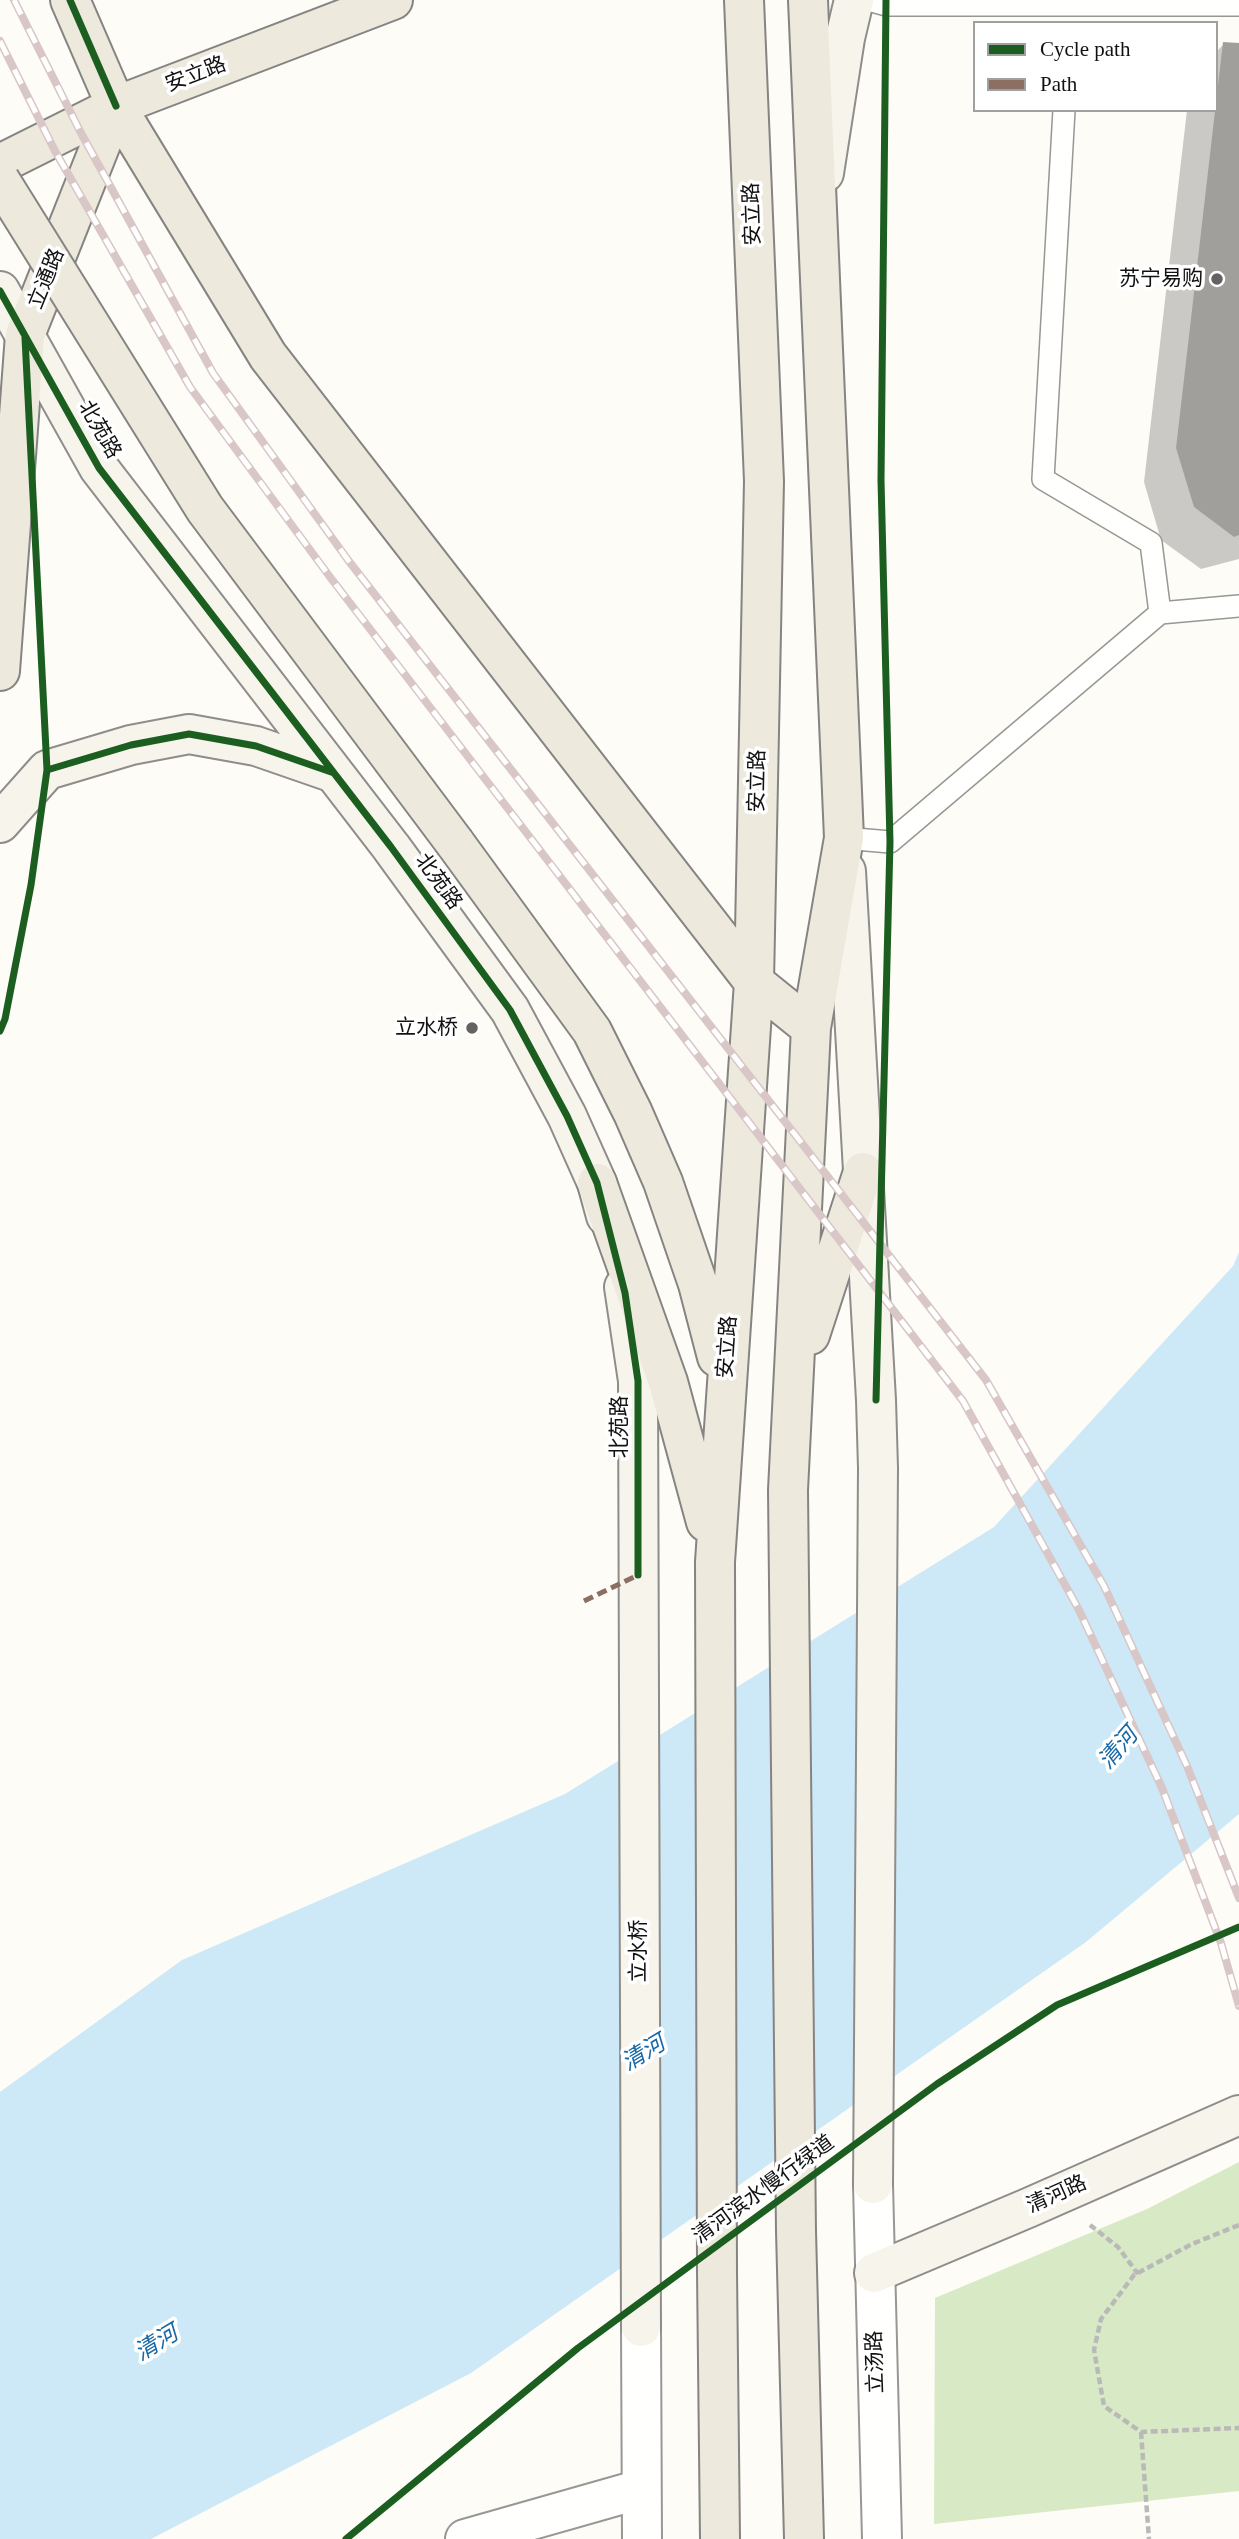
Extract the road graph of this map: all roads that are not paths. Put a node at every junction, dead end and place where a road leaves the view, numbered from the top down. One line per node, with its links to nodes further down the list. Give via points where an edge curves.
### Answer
1 (70, 0): 9 (main road)
2 (393, 0): 9 (main road, 安立路)
3 (744, 0): 22 (main road, 安立路, via 764,481)
4 (808, 0): 13 (main road)
5 (854, 0): 13 (street)
6 (869, 0): 8 (lane, via 886,5)
7 (1239, 5): 8 (lane)
8 (1070, 9)
9 (116, 106): 11 (main road, 安立路); 15 (main road, 立通路); 22 (main road, via 268,356)
10 (1064, 112): 17 (lane, via 1043,479 1152,543)
11 (0, 164)
12 (0, 180): 27 (main road, 北苑路, bridge, via 205,509 592,1031 663,1182 698,1284)
13 (816, 223): 21 (main road)
14 (0, 291): 15 (street, 北苑路)
15 (24, 335): 18 (main road, 立通路); 19 (street, 北苑路, via 99,467)
16 (1239, 606): 17 (lane)
17 (1160, 613): 21 (lane, via 890,842)
18 (0, 671)
19 (334, 773): 20 (street, via 256,746 189,734 131,745 47,770); 25 (street, 北苑路, via 510,1010)
20 (0, 823)
21 (844, 838): 23 (main road); 24 (street)
22 (754, 982): 23 (main road); 27 (main road, 安立路)
23 (811, 1028): 26 (main road)
24 (863, 1172): 26 (main road); 31 (street, 立汤路, via 878,1468)
25 (597, 1183): 28 (main road, via 668,1382); 29 (street, 北苑路, via 625,1293 638,1381)
26 (795, 1381): 36 (main road, via 788,1490)
27 (725, 1389): 28 (main road, 安立路)
28 (715, 1562): 35 (main road)
29 (638, 1575): 32 (street, 立水桥)
30 (1239, 2115): 31 (street, 清河路)
31 (874, 2273): 37 (street, 立汤路)
32 (641, 2489): 33 (street); 34 (street)
33 (465, 2539)
34 (642, 2539)
35 (720, 2539)
36 (804, 2539)
37 (882, 2539)

